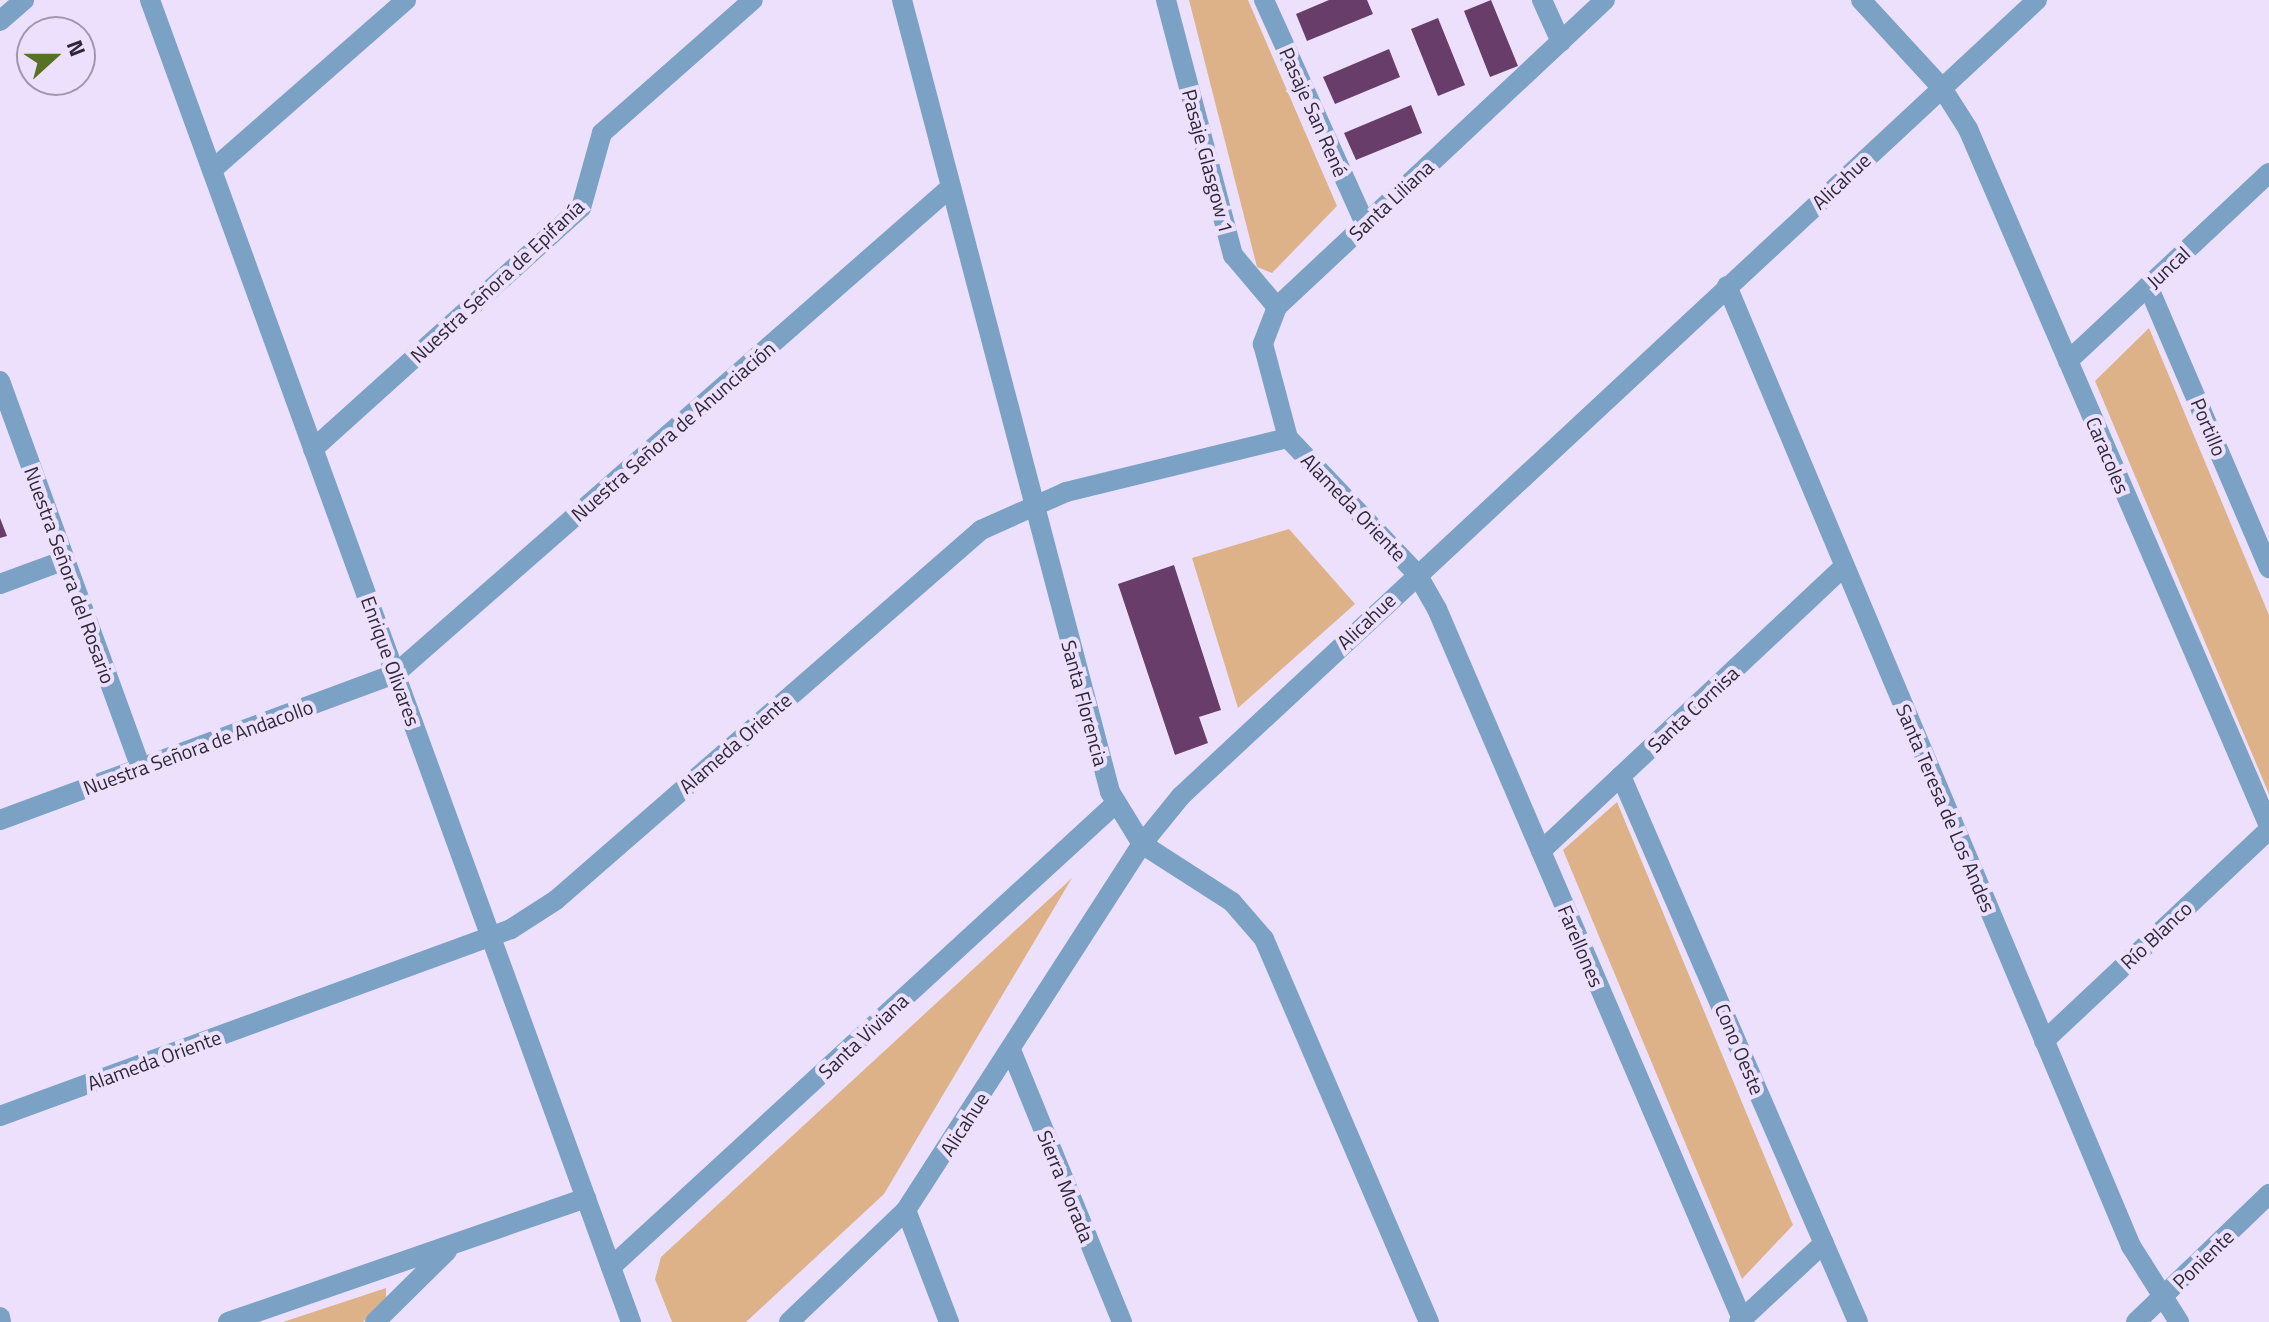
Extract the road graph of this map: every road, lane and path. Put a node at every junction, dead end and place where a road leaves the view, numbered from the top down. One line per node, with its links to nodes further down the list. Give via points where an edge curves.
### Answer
1 (24, 0): 12 (street)
2 (150, 0): 15 (street, Enrique Olivares)
3 (406, 0): 15 (street)
4 (753, 0): 25 (street, Nuestra Señora de Epifanía, via 602,133 581,208)
5 (902, 0): 17 (street, Santa Florencia)
6 (1166, 0): 21 (street, Pasaje Glasgow 1, via 1233,255)
7 (1264, 0): 18 (street, Pasaje San René)
8 (1542, 0): 13 (street)
9 (1605, 0): 13 (street, Santa Liliana)
10 (1861, 0): 14 (street, Caracoles)
11 (2037, 0): 14 (street, Alicahue)
12 (0, 21)
13 (1561, 42): 18 (street, Santa Liliana)
14 (1942, 88): 19 (street, Alicahue); 22 (street, Caracoles, via 1968,129)
15 (212, 170): 25 (street, Enrique Olivares)
16 (2269, 173): 20 (street, Juncal)
17 (951, 187): 26 (street, Santa Florencia); 32 (street, Nuestra Señora de Anunciación)
18 (1365, 224): 21 (street, Santa Liliana)
19 (1727, 286): 28 (street, Santa Teresa de Los Andes); 30 (street, Alicahue)
20 (2148, 286): 22 (street, Juncal); 29 (street, Portillo)
21 (1277, 307): 24 (street, Santa Liliana, via 1263,344)
22 (2068, 361): 37 (street, Caracoles)
23 (0, 381): 27 (street, Nuestra Señora del Rosario)
24 (1288, 438): 26 (street, Alameda Oriente); 30 (street, Alameda Oriente)
25 (313, 449): 32 (street, Enrique Olivares)
26 (1033, 503): 35 (street, Santa Florencia); 40 (street, Alameda Oriente, via 965,543 556,900)
27 (65, 560): 31 (street); 33 (street, Nuestra Señora del Rosario)
28 (1844, 566): 34 (street, Santa Cornisa); 41 (street, Santa Teresa de Los Andes)
29 (2269, 568)
30 (1417, 574): 38 (street, Alicahue, via 1225,752); 39 (street, Farellones)
31 (0, 584)
32 (395, 674): 33 (street, Nuestra Señora de Andacollo); 40 (street, Enrique Olivares)
33 (141, 768): 36 (street, Nuestra Señora de Andacollo)
34 (1621, 776): 39 (street, Santa Cornisa); 47 (street, Cono Oeste)
35 (1115, 804): 38 (street, Santa Florencia); 49 (street, Santa Viviana)
36 (0, 820)
37 (2269, 828): 41 (street, Río Blanco)
38 (1142, 844): 42 (street, Alicahue); 58 (street, Santa Florencia, via 1232,902 1264,939)
39 (1541, 851): 51 (street, Farellones)
40 (491, 938): 43 (street, Alameda Oriente); 45 (street, Enrique Olivares)
41 (2044, 1041): 50 (street, Santa Teresa de Los Andes, via 2131,1246)
42 (1011, 1050): 46 (street, Alicahue); 57 (street, Sierra Morada)
43 (0, 1116)
44 (2269, 1194): 50 (street, Poniente)
45 (586, 1198): 48 (street); 49 (street, Enrique Olivares)
46 (906, 1210): 55 (street, Alicahue); 56 (street)
47 (1824, 1243): 51 (street); 59 (street, Cono Oeste)
48 (453, 1245): 52 (street); 53 (street)
49 (611, 1267): 54 (street, Enrique Olivares)
50 (2161, 1299): 60 (street, Poniente); 61 (street, Santa Teresa de Los Andes)
51 (1740, 1321)
52 (228, 1322)
53 (375, 1322)
54 (631, 1322)
55 (789, 1322)
56 (949, 1322)
57 (1122, 1322)
58 (1429, 1322)
59 (1858, 1322)
60 (2136, 1322)
61 (2179, 1322)

